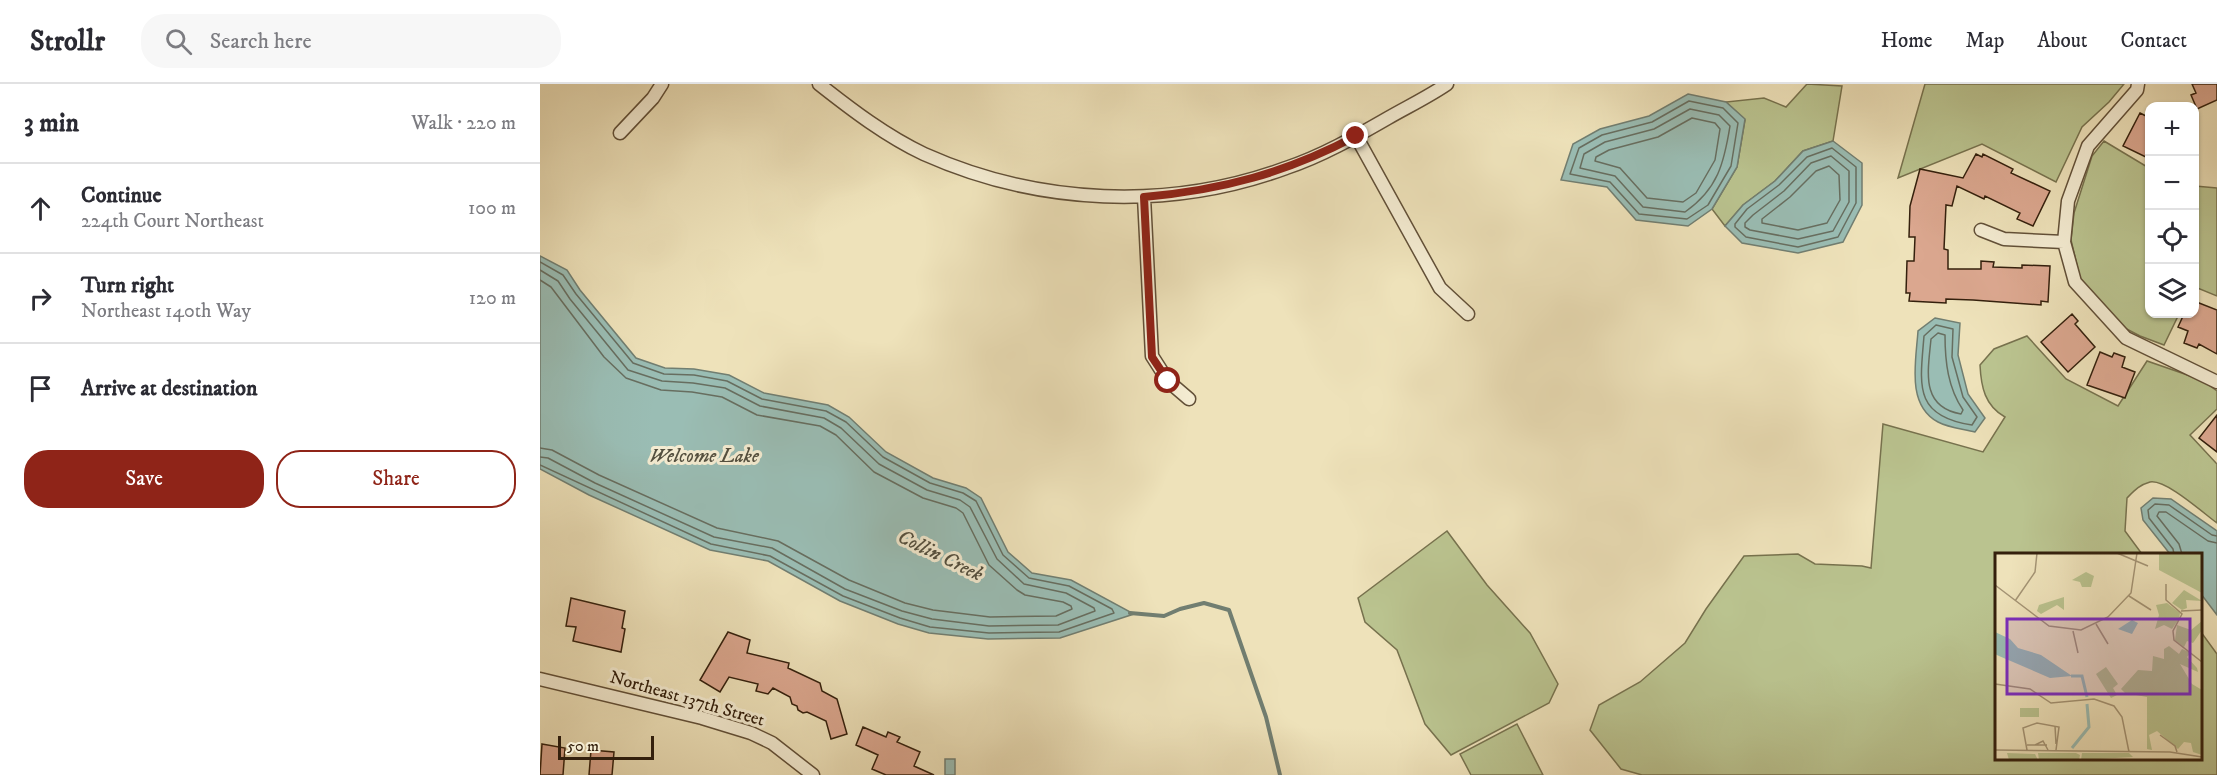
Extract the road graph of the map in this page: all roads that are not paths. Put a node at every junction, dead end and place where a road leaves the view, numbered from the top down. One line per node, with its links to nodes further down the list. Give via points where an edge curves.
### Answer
1 (662, 84): 5 (street)
2 (819, 84): 7 (street, via 865,119 922,153 984,176 1033,189)
3 (1447, 84): 6 (street)
4 (2138, 84): 9 (street, via 2088,146 2068,201)
5 (620, 133)
6 (1356, 136): 7 (street, via 1318,156 1249,180); 10 (street, via 1440,288)
7 (1144, 197): 12 (street, via 1152,357 1168,381)
8 (1981, 230): 9 (street, via 2004,239)
9 (2064, 242): 11 (street, via 2075,282 2126,338)
10 (1468, 314)
11 (2217, 382)
12 (1189, 399)
13 (540, 680): 14 (street, Northeast 137th Street, via 751,733 772,743)
14 (813, 775)

